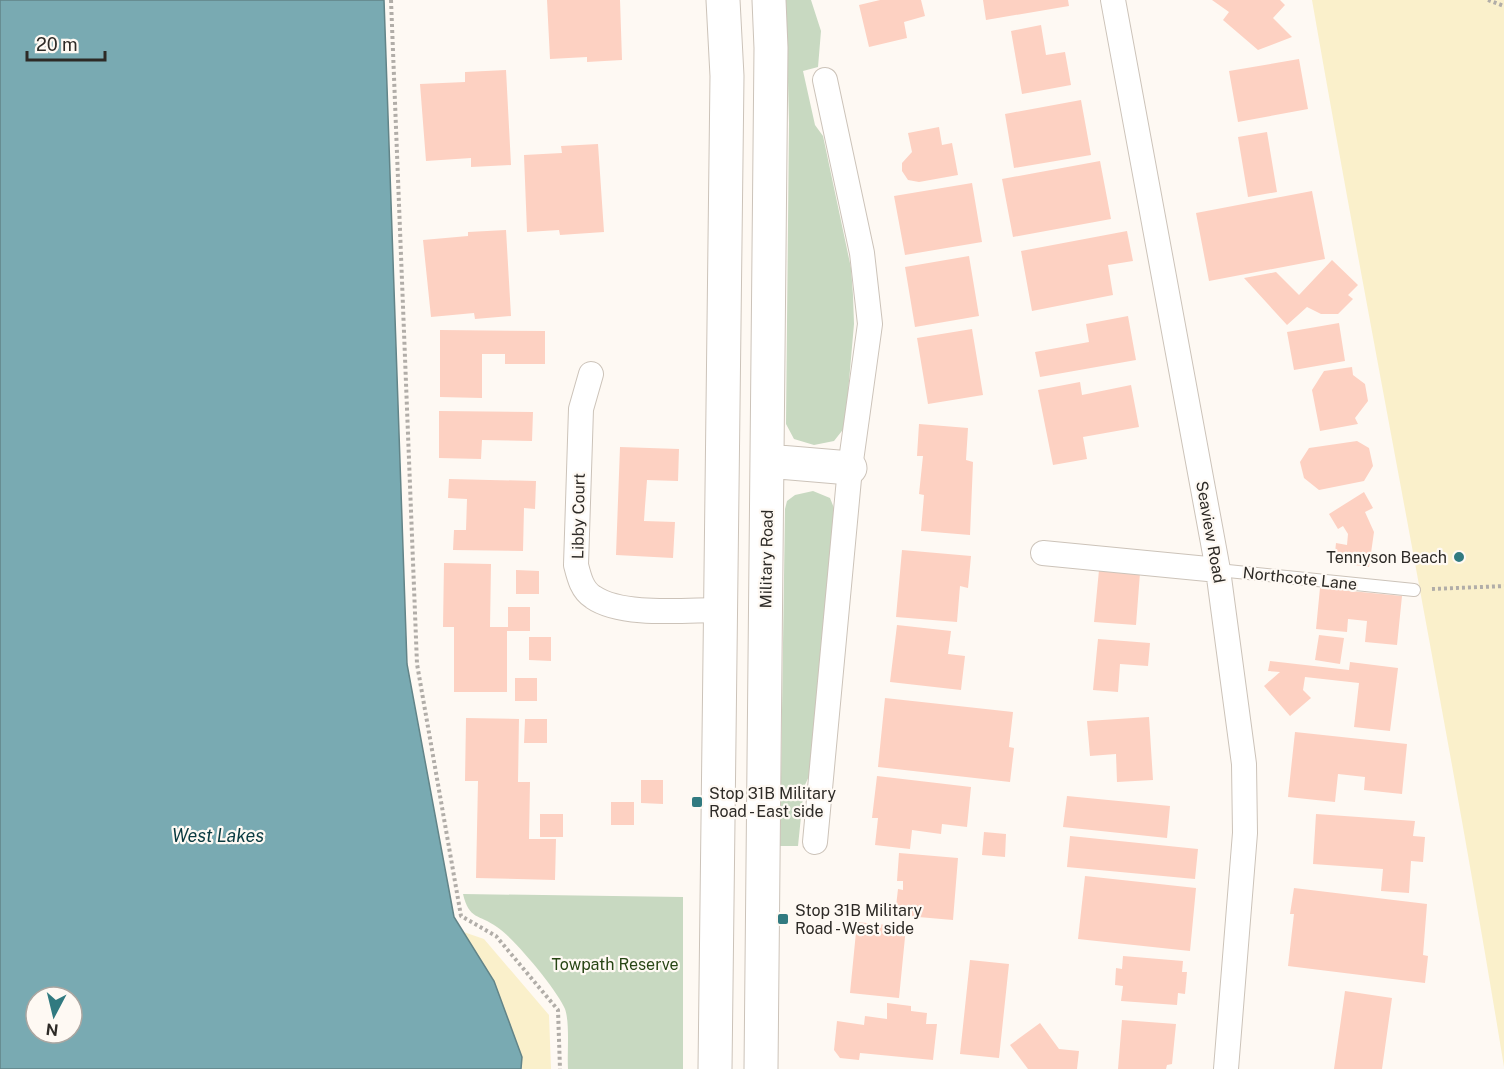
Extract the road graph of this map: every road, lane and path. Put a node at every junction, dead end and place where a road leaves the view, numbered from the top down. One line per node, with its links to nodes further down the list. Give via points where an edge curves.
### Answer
1 (390, 0): 19 (path, via 417,664 461,916 496,936 558,1010)
2 (723, 0): 8 (main road)
3 (769, 0): 7 (main road, Military Road)
4 (1113, 0): 14 (street, Seaview Road)
5 (1488, 0): 6 (path)
6 (1504, 6)
7 (771, 48): 8 (main road); 11 (main road, Military Road)
8 (725, 50): 17 (main road)
9 (825, 80): 12 (street, via 862,253 870,324)
10 (591, 374): 17 (street, Libby Court, via 581,409 576,566 582,585 592,597 617,608)
11 (767, 460): 12 (main road); 21 (main road, Military Road)
12 (850, 468): 18 (street)
13 (1043, 553): 14 (street, Northcote Lane)
14 (1218, 570): 16 (lane, Northcote Lane); 22 (street, Seaview Road, via 1244,764 1245,833)
15 (1504, 586): 16 (path)
16 (1414, 590)
17 (720, 610): 20 (main road)
18 (815, 842)
19 (560, 1069)
20 (715, 1069)
21 (760, 1069)
22 (1226, 1069)

